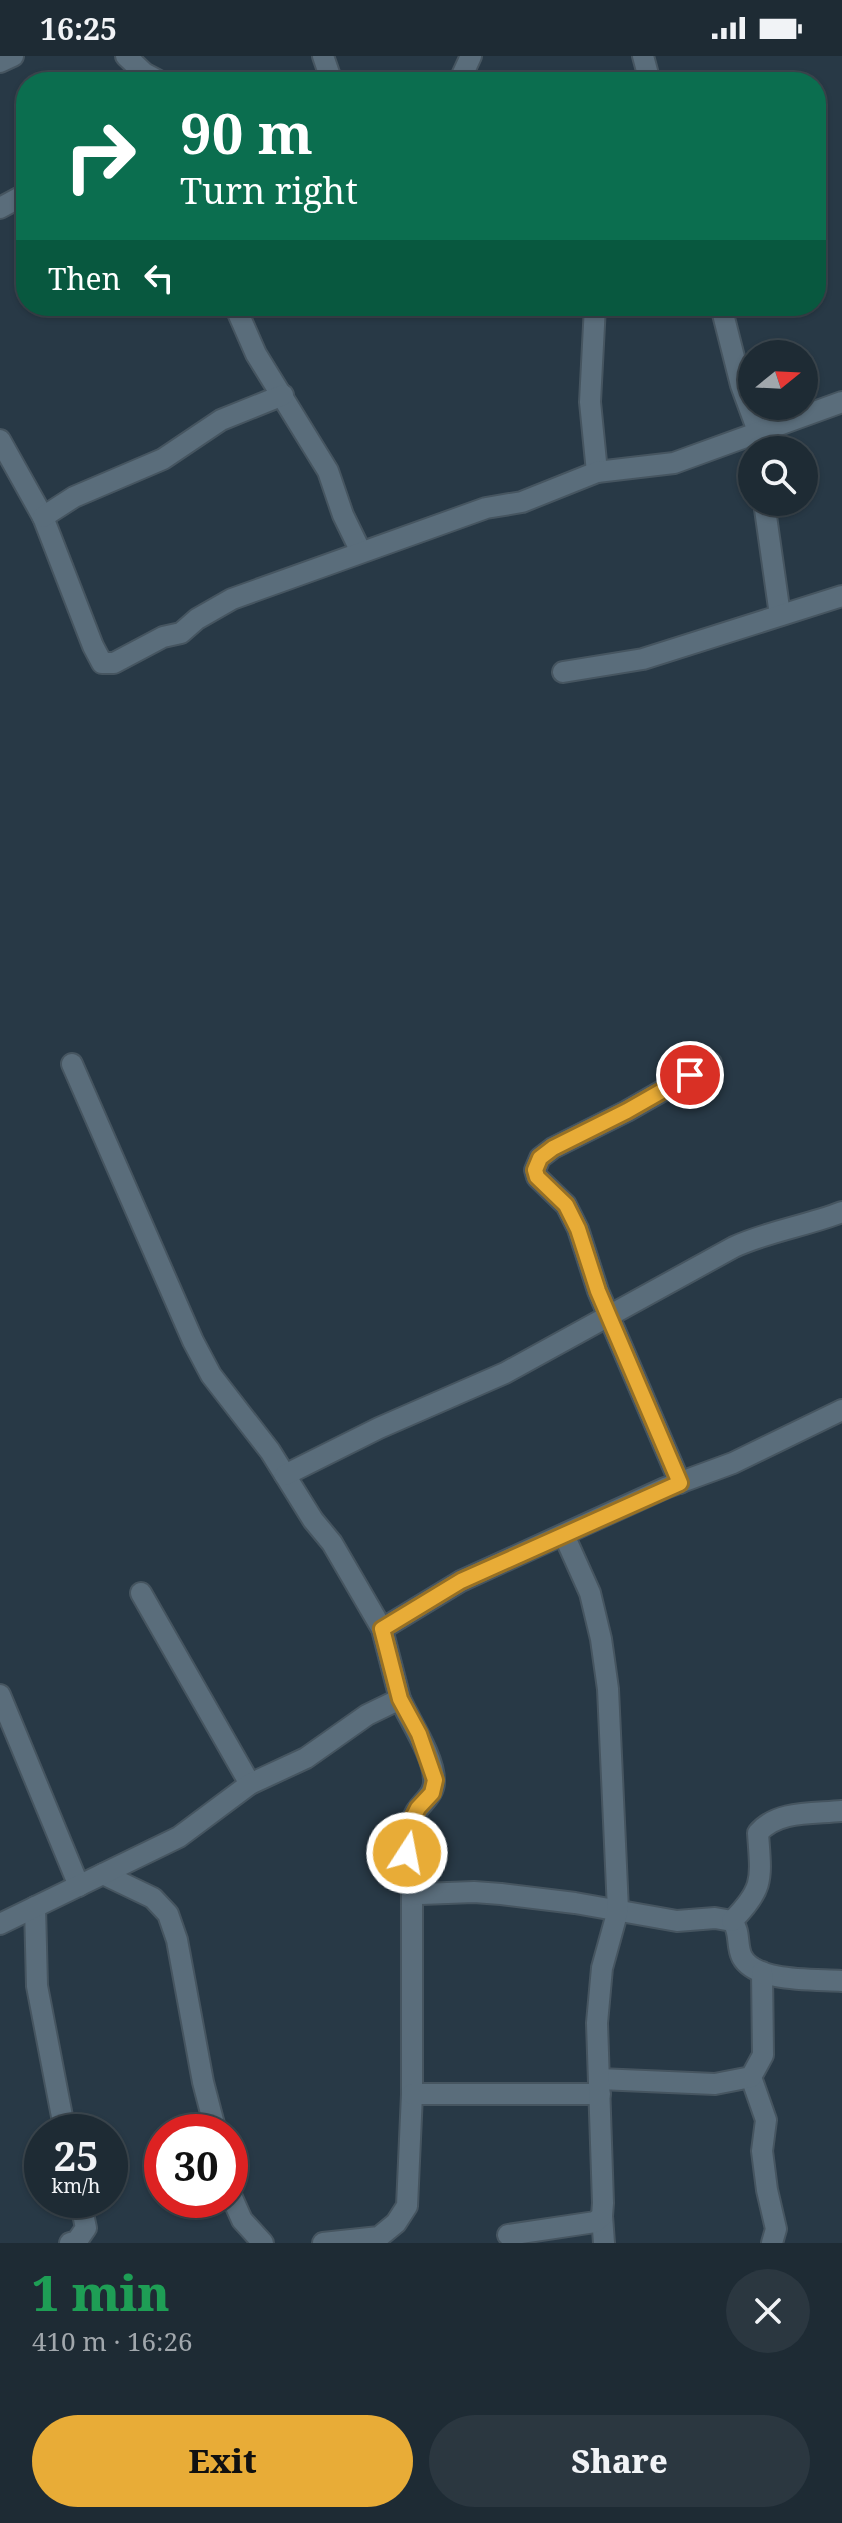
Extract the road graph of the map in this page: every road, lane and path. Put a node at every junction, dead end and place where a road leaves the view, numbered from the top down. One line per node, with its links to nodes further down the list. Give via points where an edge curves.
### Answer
1 (13, 56): 3 (street)
2 (126, 56): 4 (street)
3 (0, 62)
4 (143, 72)
5 (239, 316): 8 (street)
6 (594, 316): 14 (street, via 590,402)
7 (724, 316): 10 (street)
8 (283, 395): 16 (street, via 221,420 163,459 74,497); 17 (street, via 328,471)
9 (842, 402): 11 (street)
10 (757, 436)
11 (771, 436)
12 (0, 440): 16 (street)
13 (738, 447): 14 (street, via 674,463)
14 (597, 472): 17 (street, via 537,497 486,508)
15 (766, 516): 19 (street)
16 (43, 517): 17 (street, via 102,663 114,663 181,633 232,599)
17 (361, 552)
18 (842, 596): 19 (street)
19 (780, 615): 20 (street, via 643,659)
20 (563, 672)
21 (711, 1063): 24 (street, via 553,1148 535,1170 566,1205)
22 (72, 1064): 26 (street, via 193,1341 211,1375)
23 (842, 1212): 24 (street, via 746,1241)
24 (609, 1318): 26 (street, via 505,1373); 27 (street)
25 (842, 1410): 27 (street)
26 (285, 1475): 30 (street)
27 (680, 1483): 28 (street)
28 (564, 1535): 30 (street, via 461,1581); 39 (street, via 590,1593 601,1639)
29 (141, 1593): 33 (street)
30 (382, 1629): 32 (street)
31 (0, 1695): 36 (street)
32 (400, 1699): 33 (street, via 306,1758); 37 (street, via 435,1780 407,1830)
33 (250, 1784): 35 (street, via 179,1837)
34 (842, 1811): 40 (street, via 784,1816 767,1823 758,1833 761,1878 753,1900)
35 (103, 1874): 36 (street); 48 (street, via 153,1898 168,1914)
36 (79, 1886): 38 (street)
37 (412, 1891): 39 (street, via 501,1894); 46 (street)
38 (35, 1907): 41 (street); 47 (street, via 37,1986)
39 (618, 1910): 40 (street, via 677,1921); 45 (street, via 602,1968 597,2023)
40 (732, 1921): 42 (street, via 738,1928 740,1955)
41 (0, 1924)
42 (762, 1972): 43 (street); 44 (street, via 763,2055)
43 (842, 1981)
44 (751, 2077): 45 (street, via 715,2084); 57 (street, via 766,2120 762,2151 776,2229)
45 (600, 2086): 46 (street); 49 (street)
46 (412, 2094): 55 (street, via 407,2206 379,2237)
47 (62, 2114)
48 (211, 2114)
49 (602, 2216): 52 (street, via 595,2222); 56 (street)
50 (84, 2218): 53 (street, via 86,2228)
51 (241, 2218): 54 (street)
52 (508, 2235)
53 (70, 2243)
54 (263, 2243)
55 (323, 2243)
56 (604, 2243)
57 (772, 2243)

